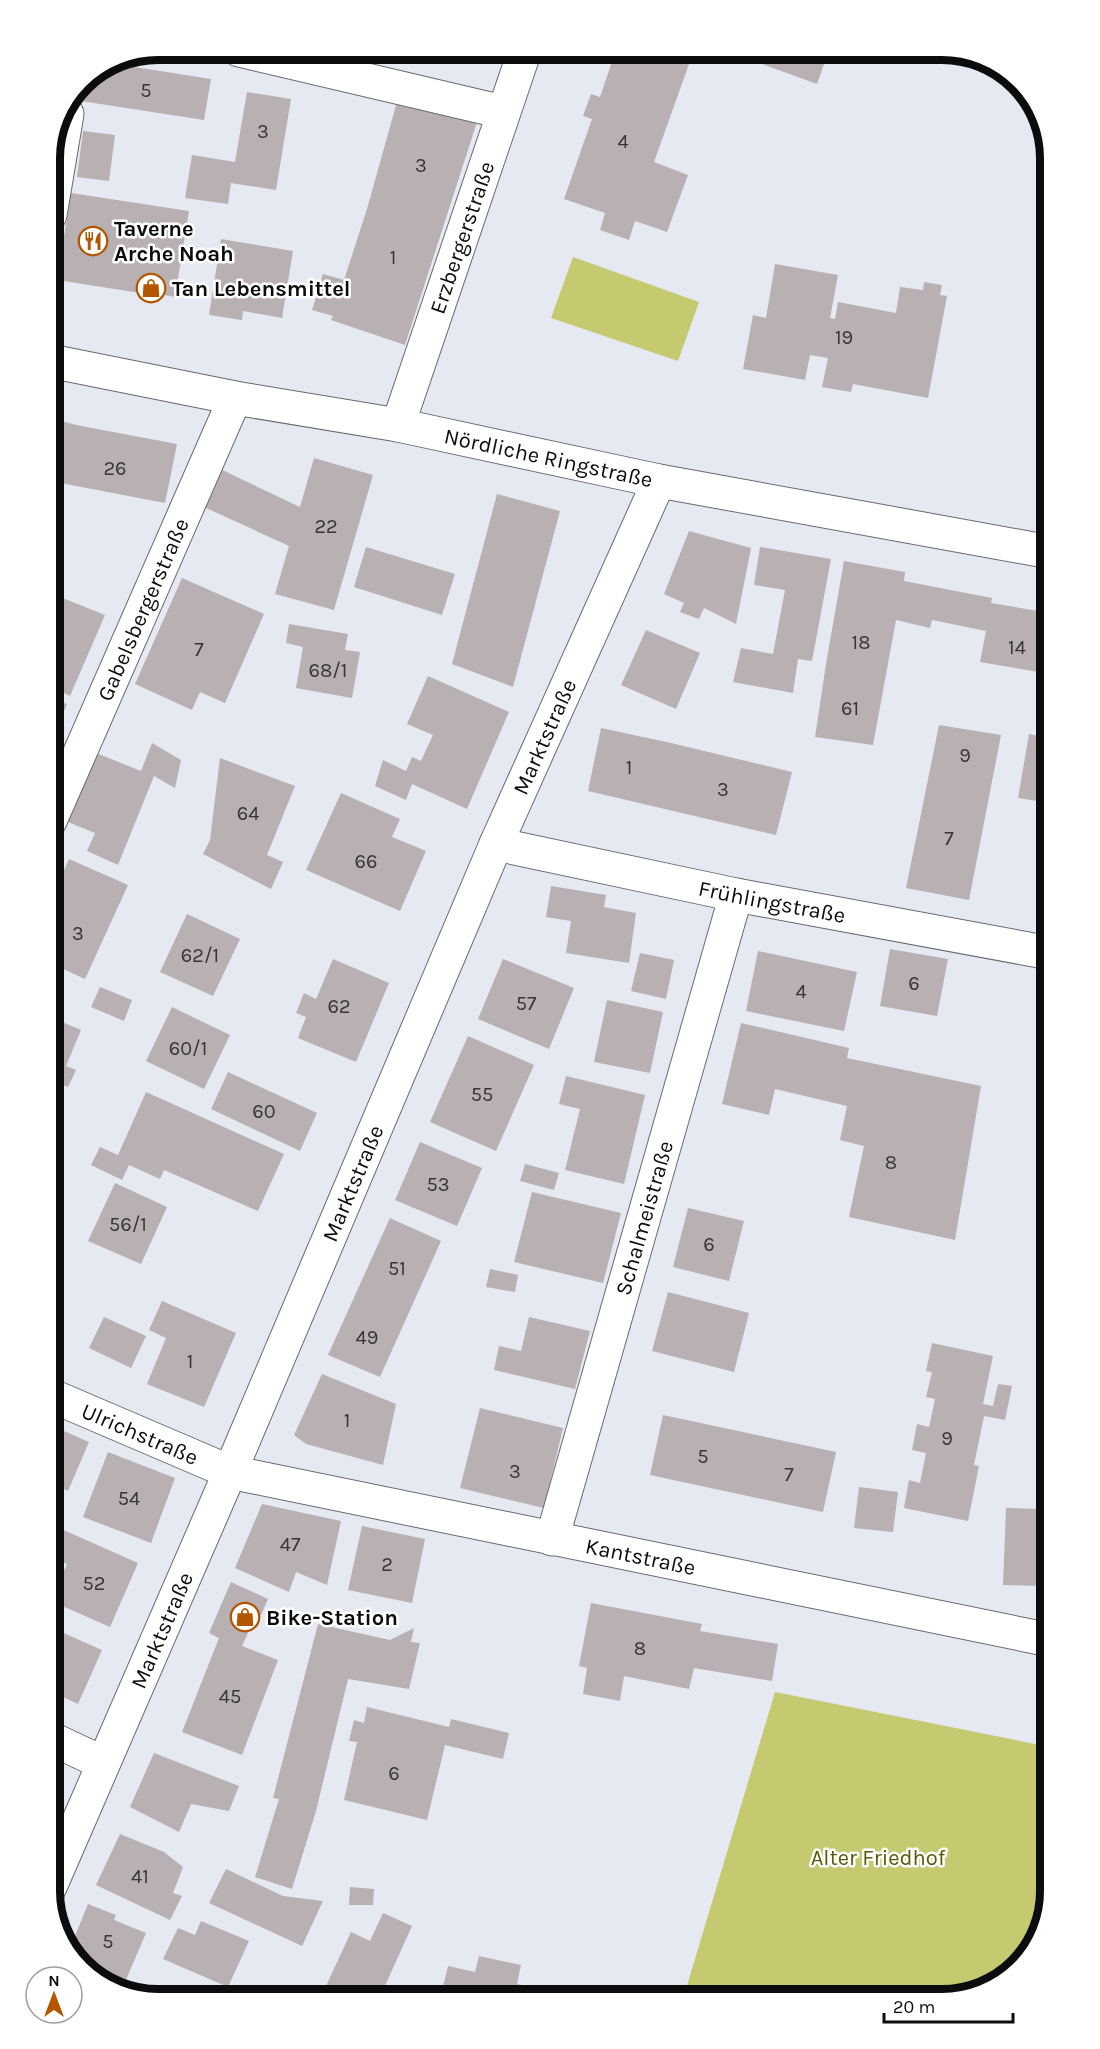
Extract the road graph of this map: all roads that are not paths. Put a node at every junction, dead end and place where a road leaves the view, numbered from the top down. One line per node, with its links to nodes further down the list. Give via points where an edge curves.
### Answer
1 (282, 60): 3 (street)
2 (521, 60): 3 (street, Erzbergerstraße)
3 (503, 112): 8 (street, Erzbergerstraße)
4 (64, 131): 5 (street)
5 (60, 155)
6 (60, 363): 7 (street, Nördliche Ringstraße)
7 (235, 398): 8 (street, Nördliche Ringstraße); 11 (street, Gabelsbergerstraße)
8 (398, 424): 9 (street, Nördliche Ringstraße)
9 (659, 481): 10 (street, Nördliche Ringstraße); 12 (street, Marktstraße)
10 (1040, 550)
11 (60, 798)
12 (496, 844): 13 (street, Frühlingstraße); 16 (street, Marktstraße)
13 (735, 895): 14 (street, Frühlingstraße); 17 (street, Schalmeistraße)
14 (1040, 951)
15 (60, 1399): 16 (street, Ulrichstraße)
16 (230, 1472): 17 (street, Kantstraße); 20 (street, Marktstraße)
17 (552, 1539): 18 (street, Kantstraße)
18 (1040, 1638)
19 (60, 1743): 20 (street)
20 (103, 1763): 21 (street, Marktstraße)
21 (60, 1864)

